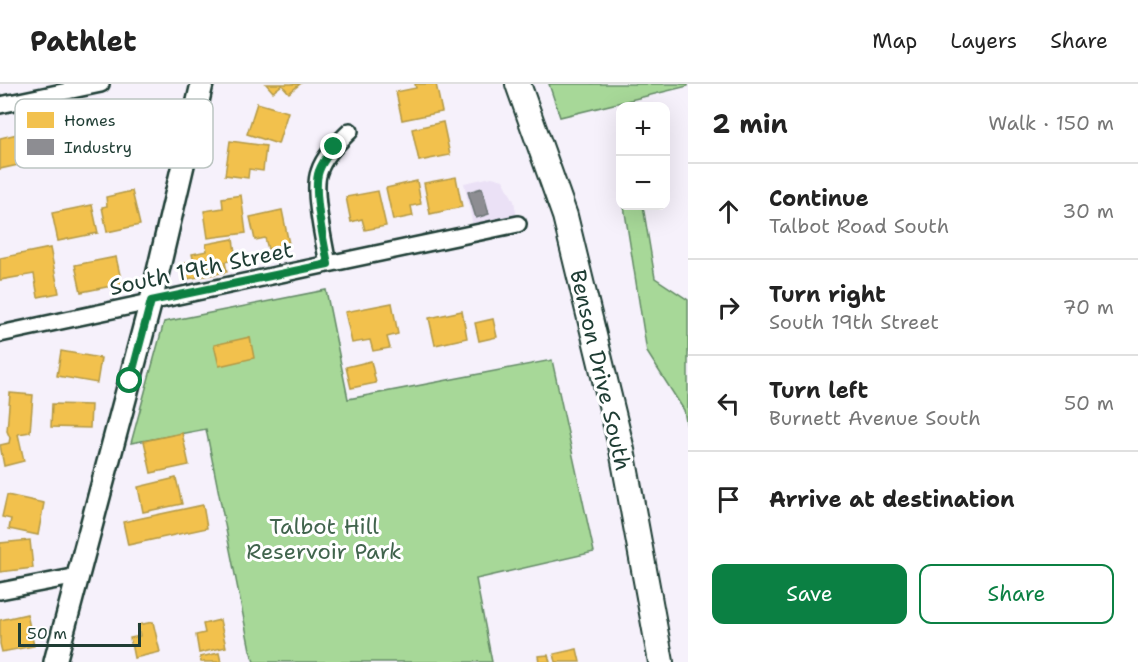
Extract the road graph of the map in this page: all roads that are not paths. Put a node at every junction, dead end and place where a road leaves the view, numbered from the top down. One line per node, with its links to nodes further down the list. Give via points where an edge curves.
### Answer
1 (101, 84): 4 (street)
2 (202, 84): 5 (street)
3 (518, 84): 17 (main road, Benson Drive South, via 565,216 622,450)
4 (29, 99)
5 (198, 99)
6 (15, 102): 7 (street)
7 (0, 105)
8 (350, 131): 11 (street, via 318,172 316,188)
9 (182, 168): 12 (street)
10 (518, 224): 11 (street, South 19th Street)
11 (328, 264): 12 (street, South 19th Street)
12 (151, 301): 13 (street, South 19th Street); 14 (street)
13 (0, 334)
14 (78, 576): 15 (street); 16 (street)
15 (0, 591)
16 (55, 662)
17 (661, 662)

